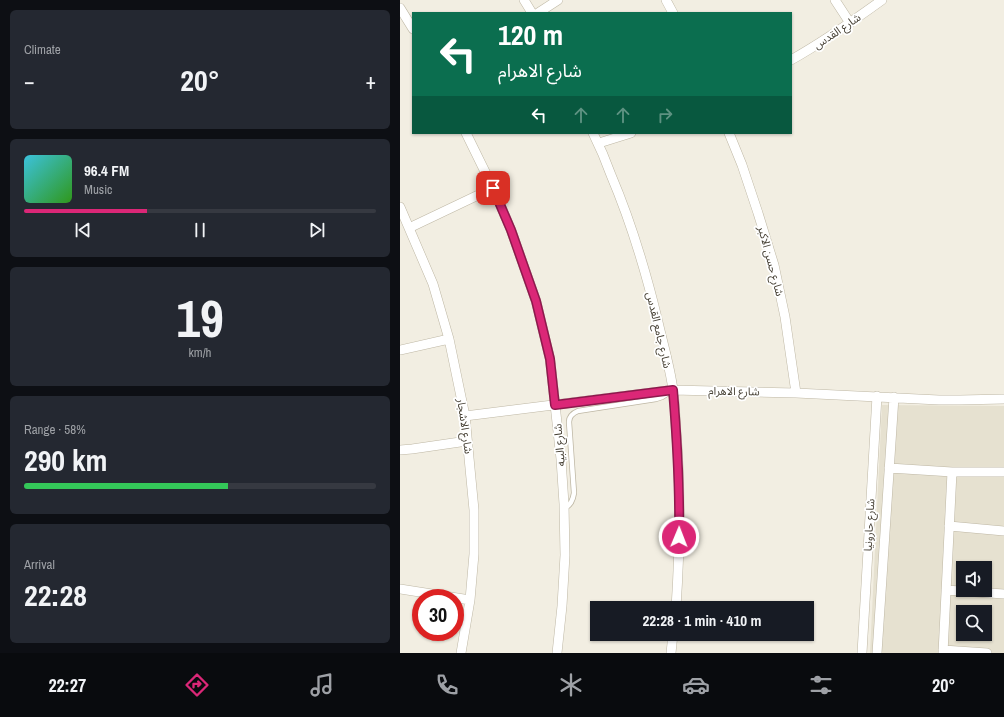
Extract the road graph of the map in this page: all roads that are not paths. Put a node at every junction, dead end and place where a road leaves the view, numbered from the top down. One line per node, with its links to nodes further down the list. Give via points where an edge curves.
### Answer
1 (524, 0): 7 (street)
2 (558, 0): 8 (street)
3 (666, 0): 9 (street)
4 (835, 0): 10 (street)
5 (882, 0): 10 (street, شارع القدس)
6 (400, 8): 11 (street)
7 (531, 12)
8 (540, 12)
9 (672, 12)
10 (850, 23): 12 (street, شارع القدس)
11 (412, 27)
12 (792, 59)
13 (466, 134): 18 (street, شارع البيه)
14 (594, 134): 17 (street, شارع جامع القدس)
15 (628, 134): 17 (street)
16 (729, 134): 24 (street, شارع حسن الاكبر, via 774,265 785,317)
17 (598, 143): 23 (street, شارع جامع القدس, via 636,242 651,292)
18 (493, 188): 20 (street); 28 (street, شارع البيه, via 536,301 550,359)
19 (400, 207): 20 (street, شارع الاشجار)
20 (409, 228): 21 (street, شارع الاشجار, via 433,284)
21 (449, 339): 22 (street); 29 (street, شارع الاشجار)
22 (400, 350)
23 (673, 390): 24 (street, شارع الاهرام); 28 (street, شارع الاهرام); 35 (lane, via 656,399 572,414 569,422 574,494 572,501); 42 (street, شارع جامع القدس, via 680,508)
24 (796, 393): 25 (street, شارع الاهرام)
25 (877, 396): 26 (street, شارع الاهرام); 48 (street, شارع حارونيا)
26 (894, 397): 27 (street, شارع الاهرام); 32 (street, شارع حارونيا)
27 (1004, 399)
28 (555, 405): 29 (street, شارع الاهرام); 35 (street, شارع البيه)
29 (465, 416): 30 (street, شارع الاشجار)
30 (468, 441): 31 (street); 41 (street, شارع الاشجار, via 474,510)
31 (400, 450)
32 (889, 468): 33 (street); 49 (street, شارع حارونيا)
33 (952, 472): 34 (street); 36 (street)
34 (1004, 472)
35 (564, 509): 46 (street, شارع البيه, via 562,606)
36 (949, 526): 37 (street); 39 (street)
37 (1004, 531)
38 (400, 589): 41 (street)
39 (946, 590): 40 (street); 44 (street)
40 (1004, 594)
41 (470, 600): 45 (street, شارع الاشجار)
42 (676, 601)
43 (672, 641): 47 (street)
44 (943, 651): 50 (street)
45 (461, 653)
46 (557, 653)
47 (671, 653)
48 (862, 653)
49 (877, 653)
50 (987, 653)

